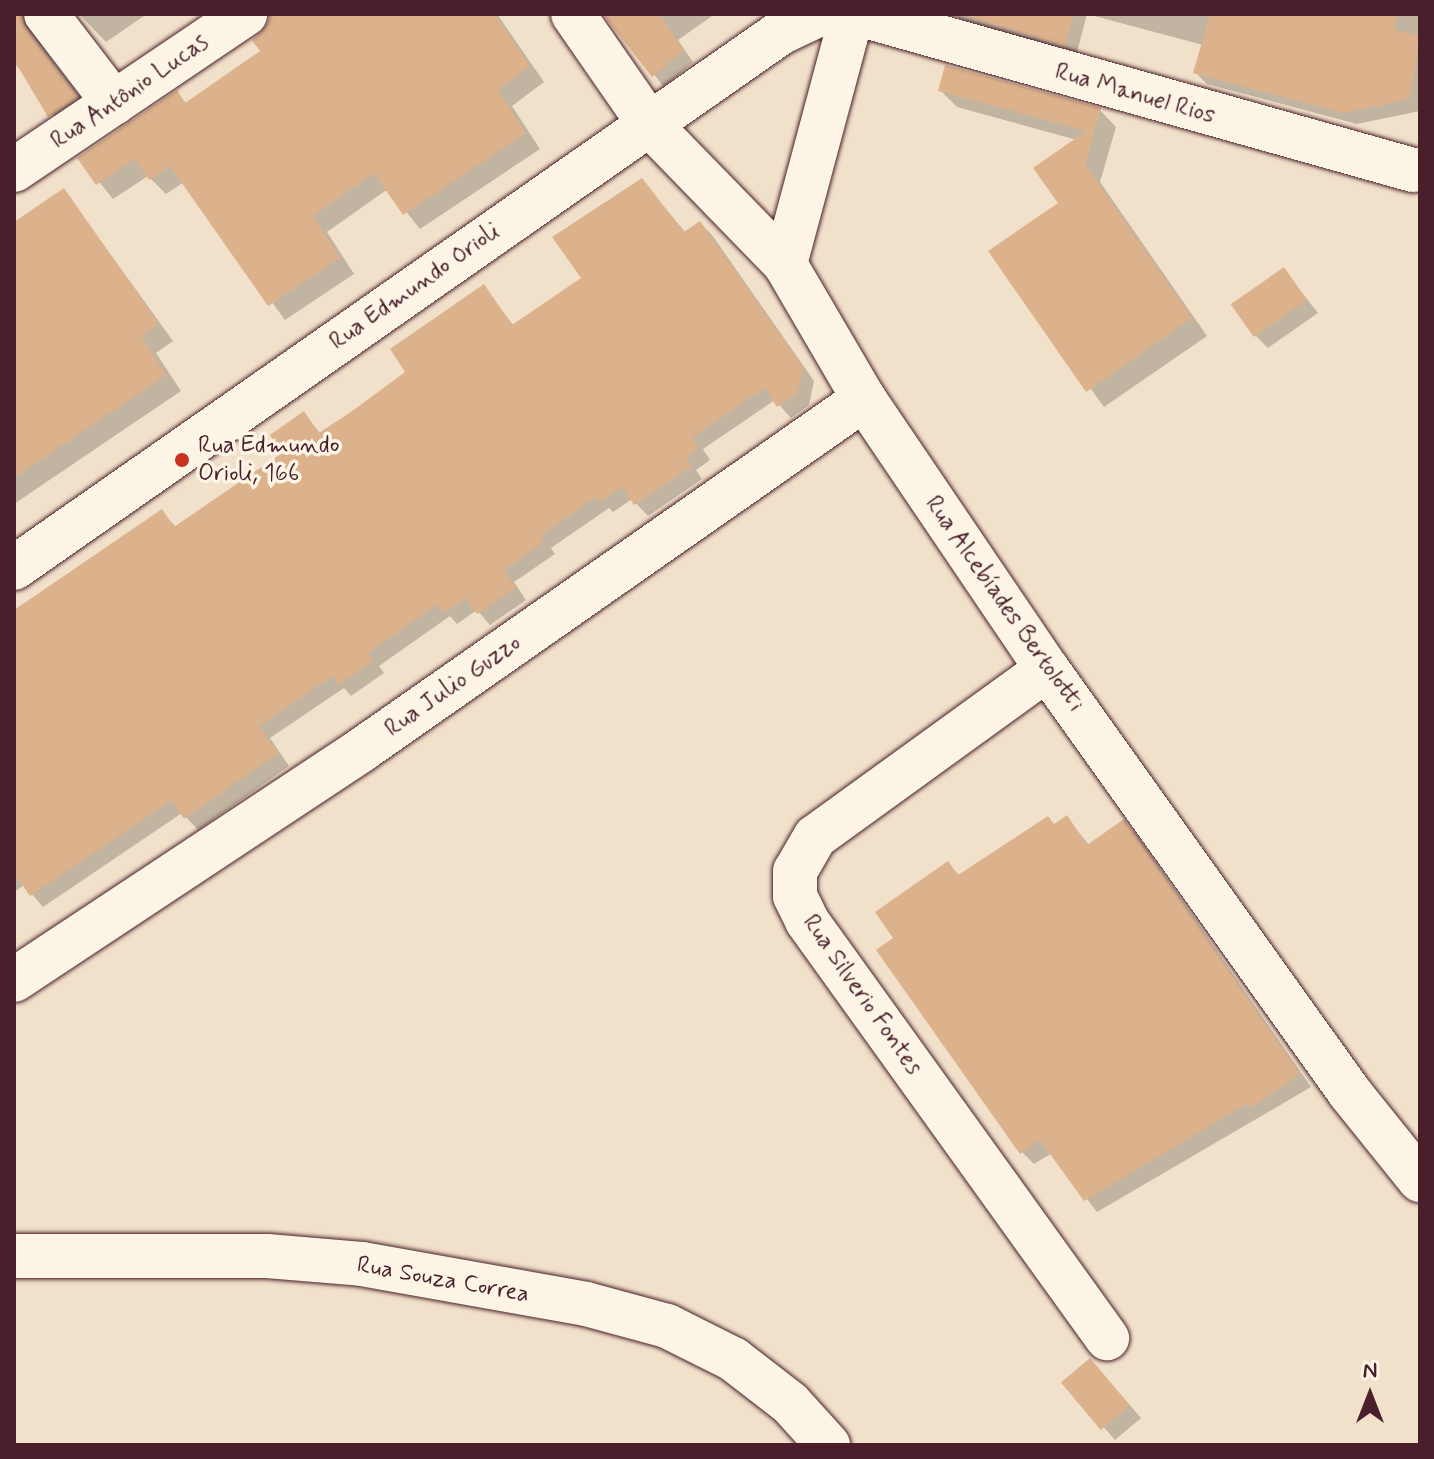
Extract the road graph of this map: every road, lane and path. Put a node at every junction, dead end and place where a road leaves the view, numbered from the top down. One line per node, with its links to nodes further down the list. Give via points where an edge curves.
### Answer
1 (46, 14): 7 (street)
2 (245, 14): 7 (street, Rua Antônio Lucas)
3 (573, 14): 8 (street)
4 (820, 14): 8 (street, Rua Edmundo Orioli, via 780,33)
5 (852, 14): 11 (street)
6 (858, 14): 10 (street, Rua Manuel Rios)
7 (114, 103): 9 (street, Rua Antônio Lucas)
8 (650, 125): 11 (street, Rua Alcebíades Bertolotti); 13 (street, Rua Edmundo Orioli)
9 (14, 170)
10 (1413, 170)
11 (785, 264): 12 (street, Rua Alcebíades Bertolotti)
12 (864, 399): 14 (street, Rua Alcebíades Bertolotti); 15 (street, Rua Julio Guzzo, via 360,751)
13 (14, 568)
14 (1047, 669): 16 (street, Rua Alcebíades Bertolotti, via 1350,1093); 18 (street, Rua Silverio Fontes, via 815,837 795,871 795,896 807,921)
15 (25, 972)
16 (1420, 1180)
17 (14, 1256): 19 (street, Rua Souza Correa, via 267,1256 362,1264 586,1304 667,1326 733,1359 790,1403)
18 (1107, 1338)
19 (828, 1445)

